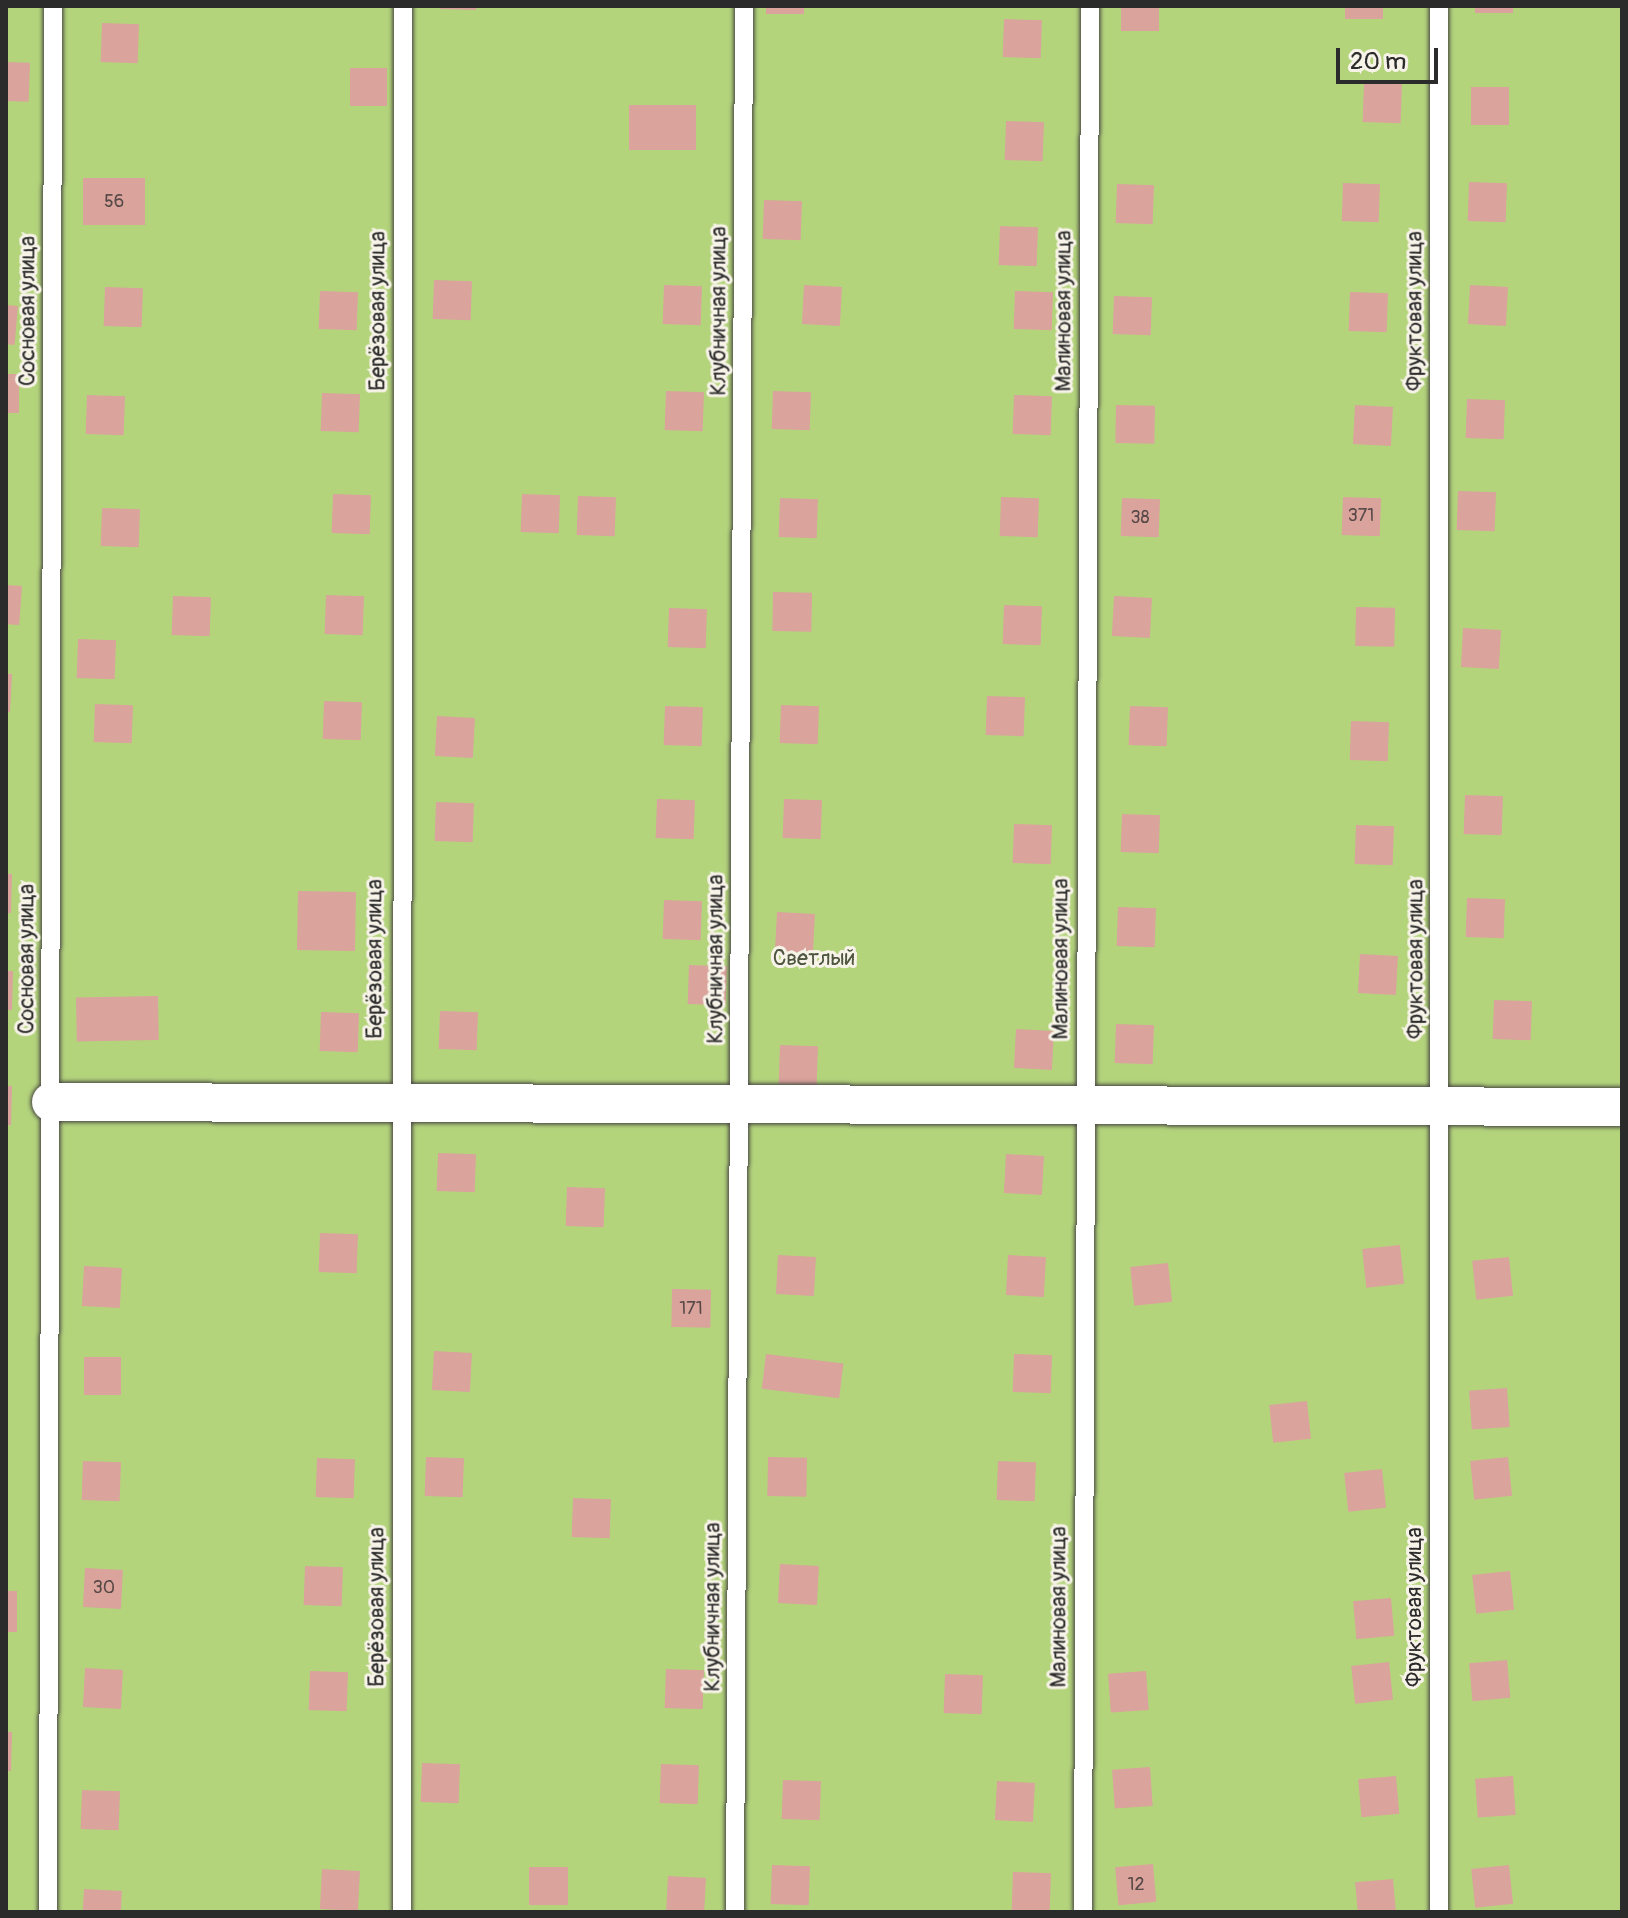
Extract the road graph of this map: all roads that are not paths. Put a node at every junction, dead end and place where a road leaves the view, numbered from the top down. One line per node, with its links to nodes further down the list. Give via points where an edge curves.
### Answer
1 (53, 6): 6 (lane, Сосновая улица)
2 (403, 6): 7 (lane, Берёзовая улица)
3 (744, 6): 10 (lane, Клубничная улица)
4 (1090, 6): 11 (lane, Малиновая улица)
5 (1439, 6): 8 (lane, Фруктовая улица)
6 (51, 1102): 7 (street); 12 (lane, Сосновая улица)
7 (399, 1103): 10 (street); 13 (lane, Берёзовая улица)
8 (1440, 1104): 9 (street); 11 (street); 16 (lane, Фруктовая улица)
9 (1622, 1107)
10 (740, 1109): 11 (street); 14 (lane, Клубничная улица)
11 (1085, 1109): 15 (lane, Малиновая улица)
12 (48, 1912)
13 (402, 1912)
14 (735, 1912)
15 (1083, 1912)
16 (1439, 1912)

